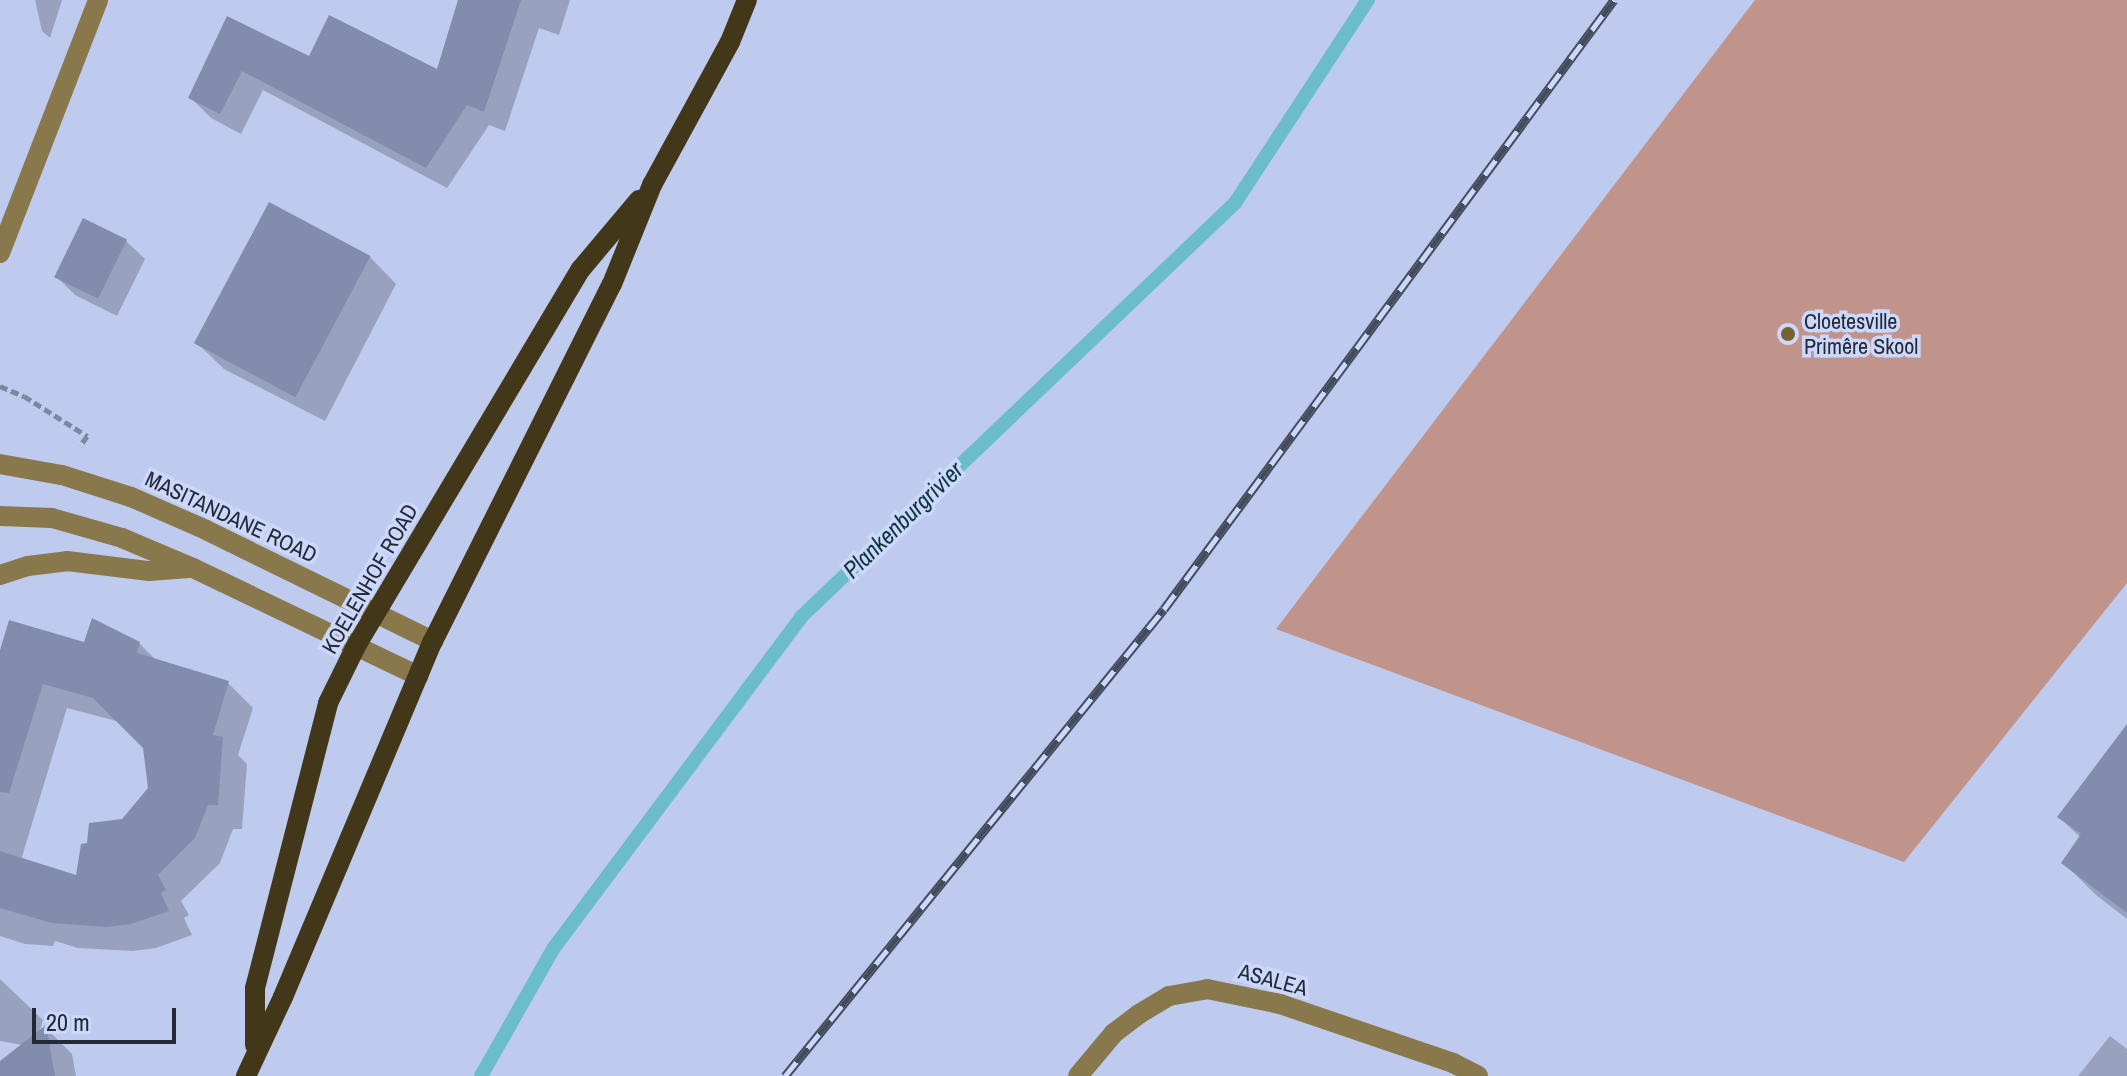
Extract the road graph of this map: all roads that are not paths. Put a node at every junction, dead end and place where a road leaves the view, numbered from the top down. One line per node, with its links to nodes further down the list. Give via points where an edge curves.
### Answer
1 (98, 0): 4 (street)
2 (747, 0): 3 (main road, KOELENHOF ROAD, via 730,42)
3 (652, 185): 9 (main road, KOELENHOF ROAD, via 581,269); 10 (main road, KOELENHOF ROAD, via 612,284)
4 (0, 253)
5 (0, 464): 9 (street, MASITANDANE ROAD, via 62,475 131,497)
6 (0, 516): 7 (street, via 83,524)
7 (193, 568): 8 (street, via 149,571 67,561); 11 (street)
8 (0, 575)
9 (376, 613): 10 (street, MASITANDANE ROAD); 11 (main road, KOELENHOF ROAD)
10 (433, 641): 12 (main road, KOELENHOF ROAD)
11 (356, 646): 12 (street); 13 (main road, KOELENHOF ROAD, via 328,703 255,988)
12 (418, 676): 13 (main road, KOELENHOF ROAD, via 283,997)
13 (255, 1050): 14 (main road, KOELENHOF ROAD)
14 (246, 1075)
15 (1078, 1076): 16 (street, ASALEA, via 1114,1033 1139,1014 1169,996 1207,989 1280,1004)
16 (1478, 1076)

